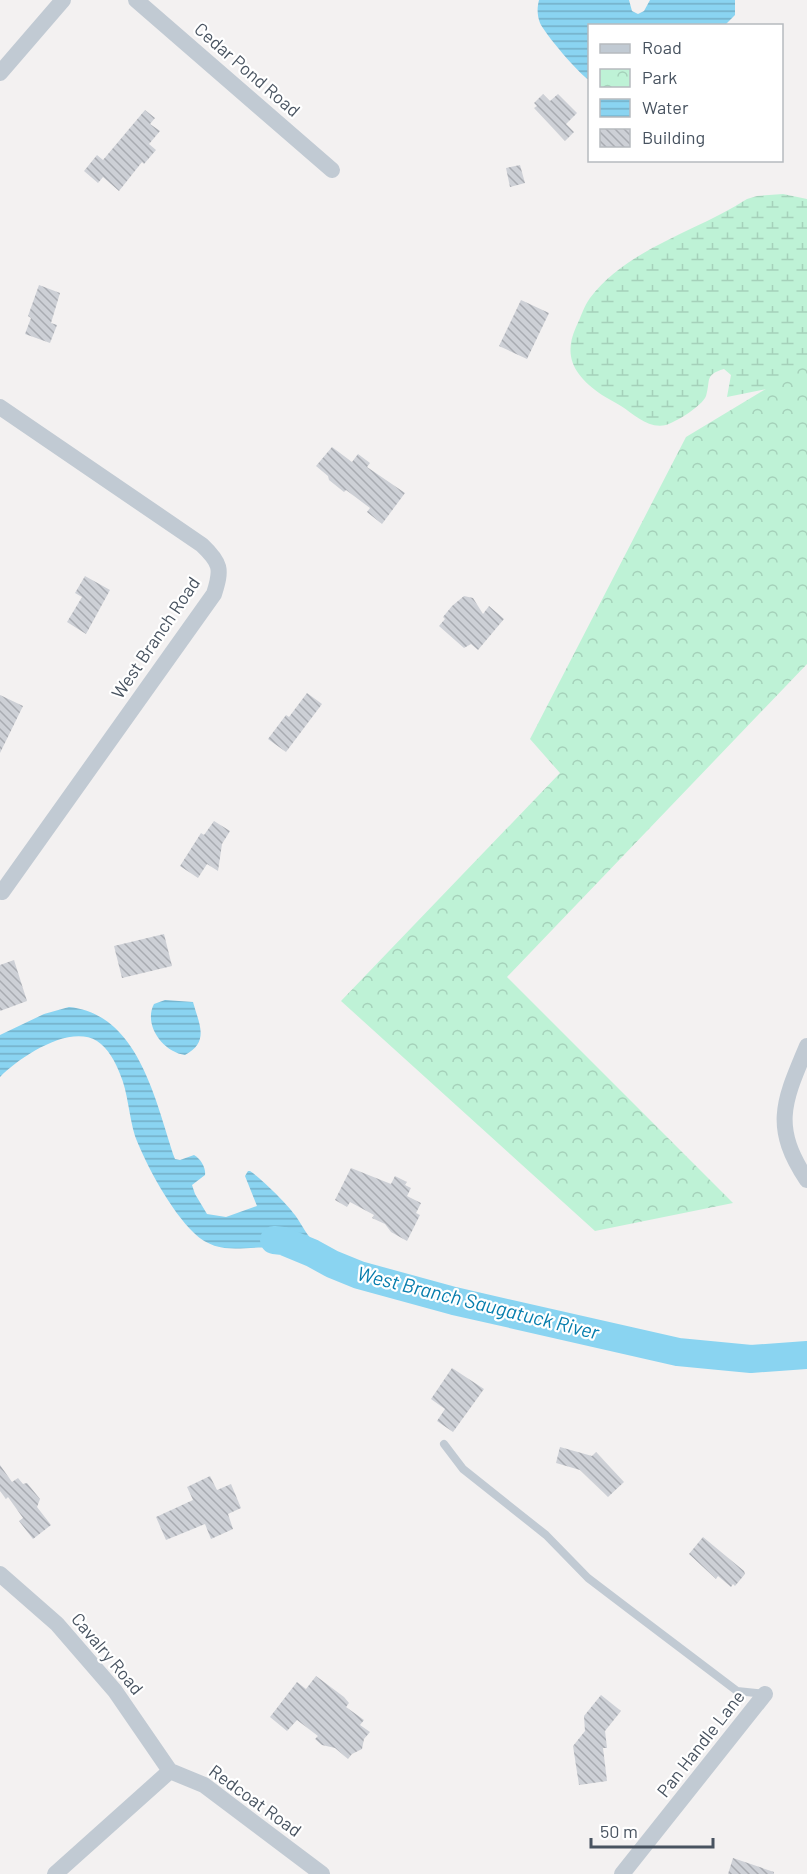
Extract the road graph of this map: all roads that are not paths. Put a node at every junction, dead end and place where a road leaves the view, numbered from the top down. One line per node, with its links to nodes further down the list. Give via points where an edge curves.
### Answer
1 (63, 0): 3 (street)
2 (136, 0): 4 (street, Cedar Pond Road)
3 (0, 74)
4 (332, 170)
5 (0, 407): 6 (street, West Branch Road, via 202,545 219,568 214,594)
6 (2, 892)
7 (807, 1046): 8 (street, via 787,1093 783,1126 796,1164)
8 (807, 1180)
9 (444, 1444): 11 (lane, via 463,1469 546,1535 588,1578 722,1682 736,1691)
10 (0, 1574): 12 (street, Cavalry Road, via 64,1632 115,1691)
11 (765, 1694): 15 (street, Pan Handle Lane)
12 (170, 1771): 13 (street); 14 (street, Redcoat Road, via 204,1785)
13 (64, 1871)
14 (322, 1874)
15 (622, 1874)

